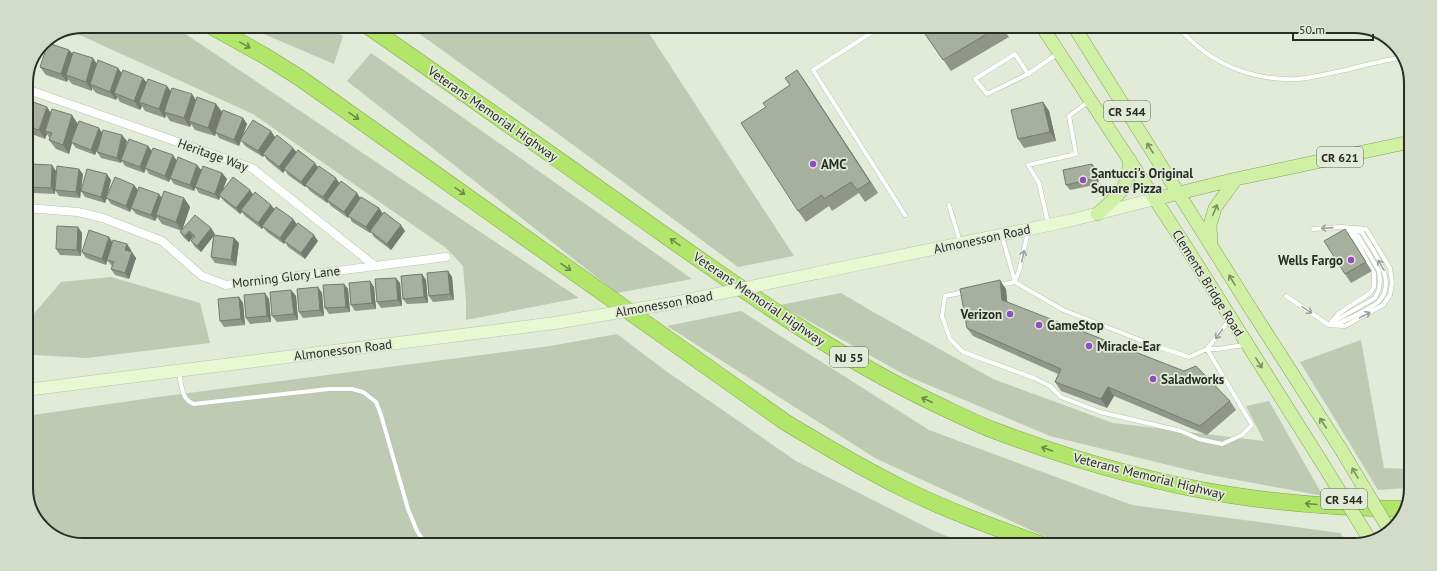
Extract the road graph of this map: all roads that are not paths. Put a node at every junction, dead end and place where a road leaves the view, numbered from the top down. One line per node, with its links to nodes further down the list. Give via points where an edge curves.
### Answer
1 (224, 33): 44 (highway, one-way to 44, via 300,78 785,422 901,488 988,526)
2 (378, 33): 40 (highway, Veterans Memorial Highway / NJ 55, one-way to 2, via 1295,503 1204,490 1087,463 992,430 868,369 814,337)
3 (871, 33): 20 (lane, via 813,70)
4 (1046, 33): 7 (main road, Clements Bridge Road / CR 544)
5 (1079, 33): 15 (main road, Clements Bridge Road / CR 544, one-way to 5)
6 (1184, 33): 8 (lane, via 1210,56 1236,69 1265,77 1298,79)
7 (1059, 52): 9 (lane); 11 (main road, Clements Bridge Road / CR 544)
8 (1397, 58)
9 (1028, 74): 9 (lane, via 987,94 974,79 1015,54)
10 (33, 91): 29 (street, Heritage Way, via 252,168)
11 (1090, 100): 13 (main road, Clements Bridge Road / CR 544); 21 (lane, via 1069,116 1076,154 1028,165 1039,183)
12 (1404, 143): 14 (main road, Almonesson Road / CR 621)
13 (1130, 160): 16 (main road, Clements Bridge Road / CR 544); 19 (main road, via 1127,179 1121,193)
14 (1236, 179): 15 (main road, Almonesson Road / CR 621); 27 (main road, one-way to 14, via 1210,225 1215,208)
15 (1178, 193): 16 (main road, Almonesson Road / CR 621); 27 (main road, Clements Bridge Road / CR 544)
16 (1155, 199): 19 (main road, Almonesson Road / CR 621); 34 (main road, Clements Bridge Road / CR 544)
17 (949, 205): 26 (lane)
18 (33, 209): 29 (street, Morning Glory Lane, via 78,212 103,218 162,241 202,276 226,285)
19 (1097, 214): 21 (main road, Almonesson Road / CR 621)
20 (905, 215)
21 (1049, 225): 24 (main road, Almonesson Road / CR 621)
22 (1341, 227): 23 (lane, one-way to 23); 35 (lane, via 1355,239 1374,273 1374,287 1370,293 1338,314); 35 (lane, one-way to 22, via 1340,323 1378,302 1387,283 1385,272 1362,232)
23 (1313, 228)
24 (1029, 229): 25 (main road, Almonesson Road / CR 621); 30 (lane, one-way to 24)
25 (1002, 235): 26 (main road, Almonesson Road / CR 621); 30 (lane)
26 (961, 244): 38 (main road, Almonesson Road / CR 621, bridge, via 673,303 555,323)
27 (1212, 247): 41 (main road, Clements Bridge Road / CR 544, one-way to 27, bridge)
28 (446, 258): 29 (street, Morning Glory Lane)
29 (375, 266)
30 (1015, 282): 31 (lane); 37 (lane, via 1063,310 1153,345 1189,357)
31 (992, 286)
32 (968, 291): 37 (lane, via 945,296 942,316 950,339 963,352 1034,378 1050,386 1060,397 1100,412 1181,431 1199,439 1222,444 1242,435 1252,425)
33 (1286, 296): 35 (lane, one-way to 35)
34 (1230, 318): 36 (main road, Clements Bridge Road / CR 544); 37 (lane, one-way to 37)
35 (1329, 325)
36 (1247, 344): 37 (lane); 42 (main road, Clements Bridge Road / CR 544, one-way to 42, bridge)
37 (1207, 349)
38 (179, 371): 39 (main road, Almonesson Road / CR 621); 43 (lane, via 186,398 194,404 329,389 352,389 363,392 376,402 408,509)
39 (33, 389)
40 (1399, 509)
41 (1387, 525)
42 (1367, 536)
43 (422, 538)
44 (1023, 538)

